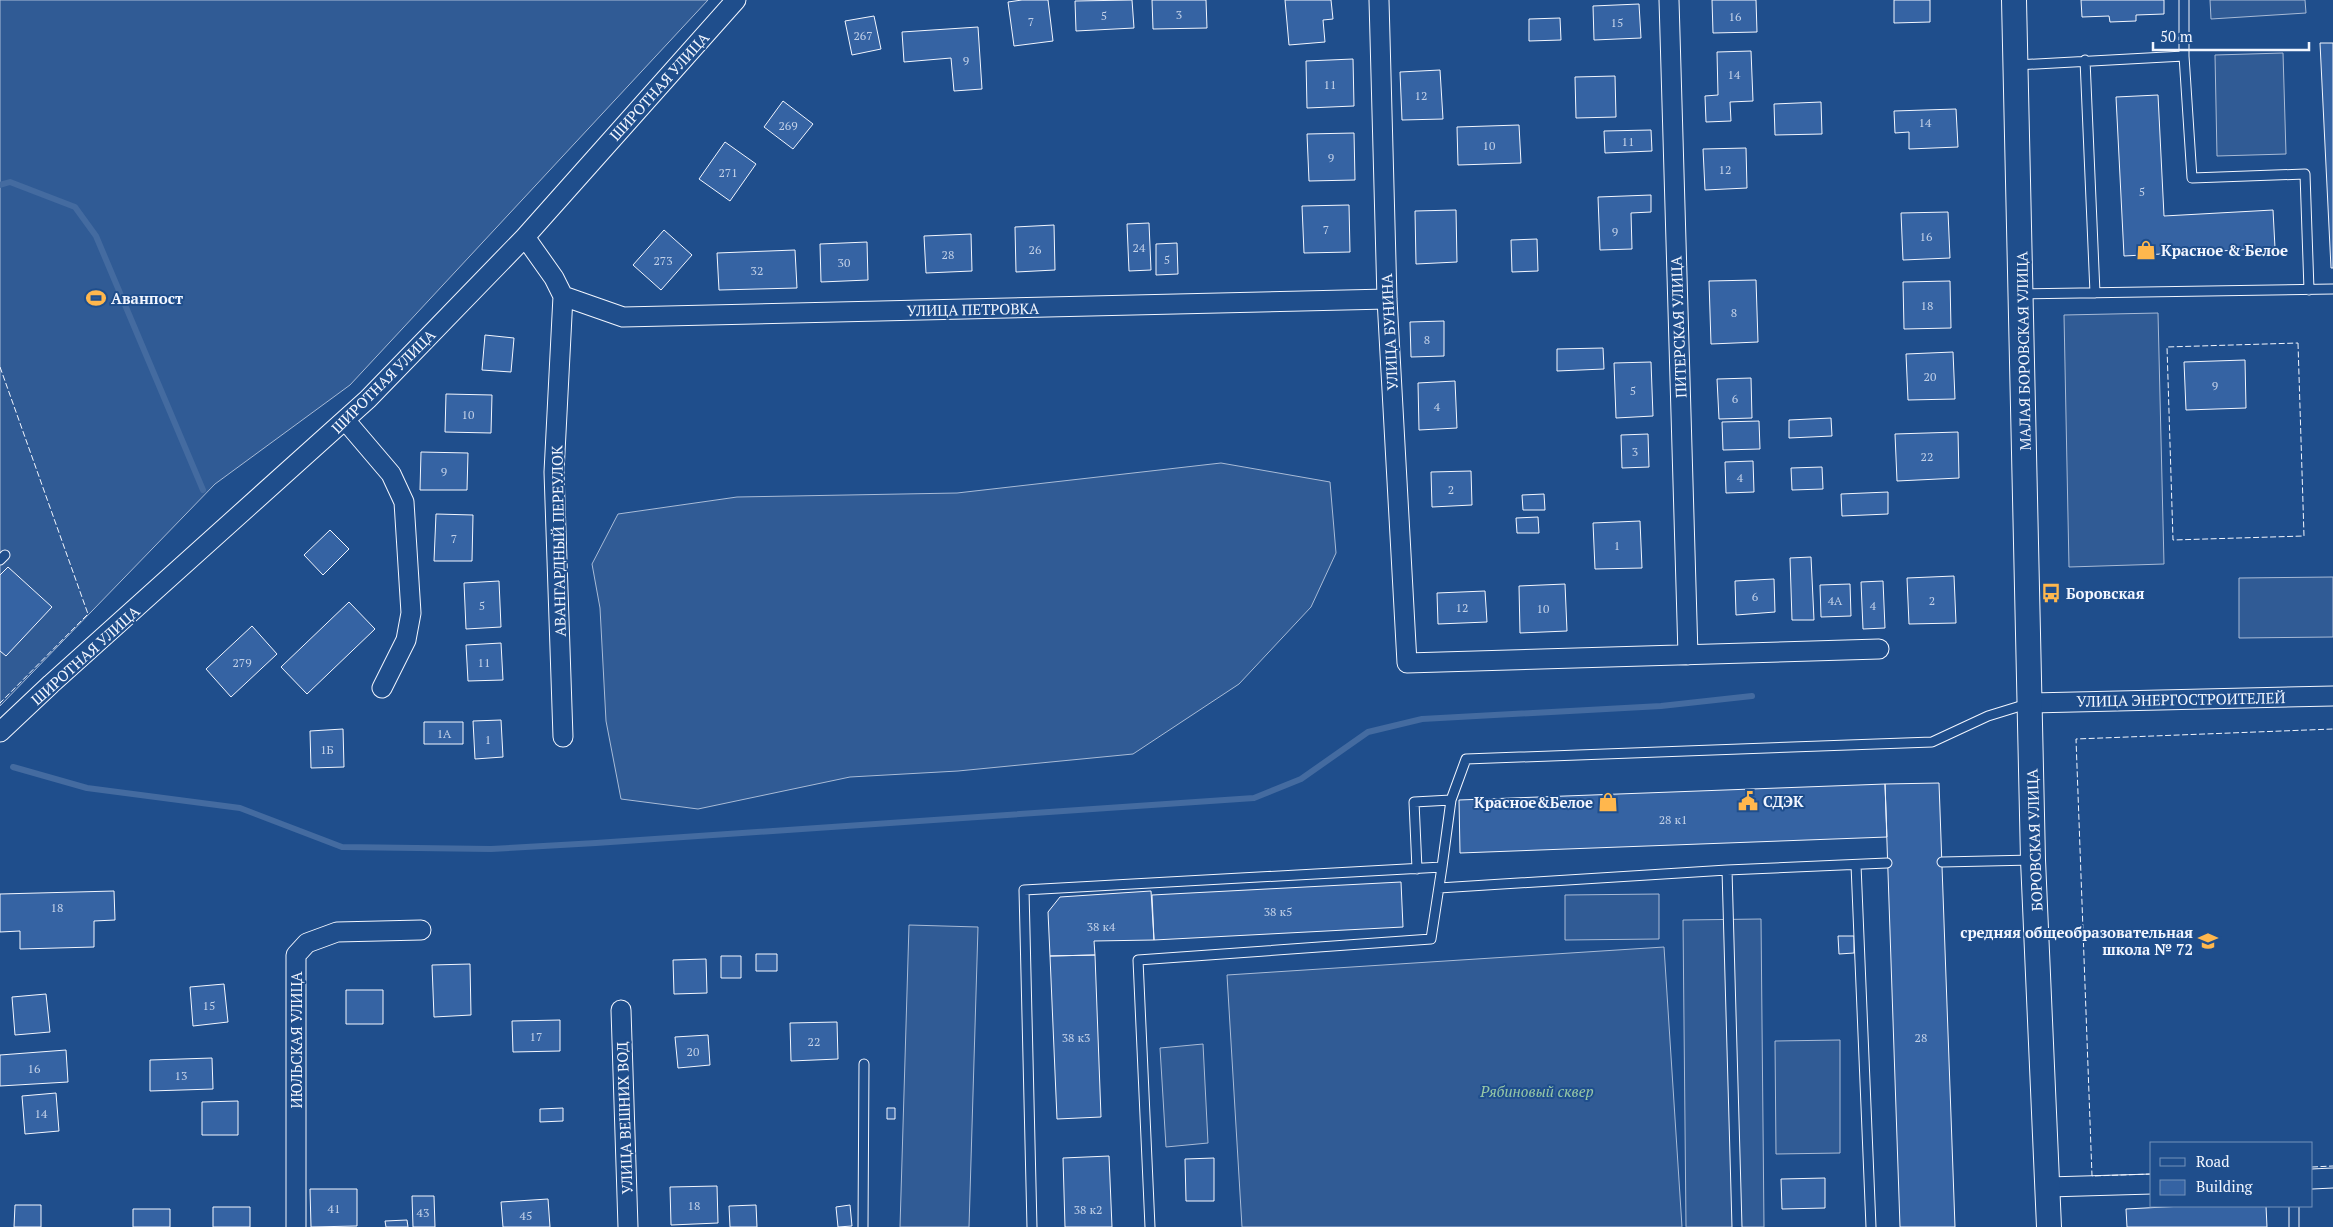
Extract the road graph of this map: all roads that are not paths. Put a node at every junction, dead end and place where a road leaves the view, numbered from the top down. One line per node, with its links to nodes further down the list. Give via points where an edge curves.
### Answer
1 (736, 0): 9 (street, ШИРОТНАЯ УЛИЦА)
2 (1379, 0): 15 (street, УЛИЦА БУНИНА)
3 (1669, 0): 18 (street, ПИТЕРСКАЯ УЛИЦА)
4 (2014, 0): 8 (street, МАЛАЯ БОРОВСКАЯ УЛИЦА)
5 (2184, 0): 6 (lane)
6 (2184, 56): 7 (lane); 11 (lane, via 2192,178 2305,174)
7 (2085, 60): 8 (lane); 12 (lane)
8 (2016, 64): 13 (street, МАЛАЯ БОРОВСКАЯ УЛИЦА)
9 (525, 237): 14 (street); 16 (street, ШИРОТНАЯ УЛИЦА)
10 (2333, 289): 11 (lane)
11 (2309, 290): 12 (lane)
12 (2095, 293): 13 (lane)
13 (2021, 294): 21 (street, МАЛАЯ БОРОВСКАЯ УЛИЦА)
14 (563, 296): 15 (street, УЛИЦА ПЕТРОВКА, via 623,317); 23 (street, АВАНГАРДНЫЙ ПЕРЕУЛОК, via 554,472)
15 (1387, 299): 18 (street, УЛИЦА БУНИНА, via 1407,663)
16 (345, 420): 19 (street, via 392,474 404,502 411,613 406,640); 22 (street, ШИРОТНАЯ УЛИЦА)
17 (1879, 649): 18 (street)
18 (1688, 655)
19 (382, 688)
20 (2333, 696): 21 (street, УЛИЦА ЭНЕРГОСТРОИТЕЛЕЙ)
21 (2030, 703): 24 (lane, via 1988,716 1932,742 1466,759); 25 (street, БОРОВСКАЯ УЛИЦА)
22 (0, 732)
23 (563, 737)
24 (1451, 800): 29 (lane); 30 (lane, via 1414,802)
25 (2033, 860): 26 (lane); 39 (street, БОРОВСКАЯ УЛИЦА)
26 (1942, 862)
27 (1888, 863): 28 (lane)
28 (1856, 865): 31 (lane); 47 (lane)
29 (1442, 867): 30 (lane); 32 (lane)
30 (1417, 869): 44 (lane, via 1024,890)
31 (1727, 870): 32 (lane); 46 (lane)
32 (1439, 888): 45 (lane, via 1431,939 1138,960)
33 (421, 930): 41 (street, ИЮЛЬСКАЯ УЛИЦА, via 337,932 307,943 296,955)
34 (621, 1010): 42 (street, УЛИЦА ВЕШНИХ ВОД)
35 (864, 1064): 43 (lane)
36 (2333, 1178): 37 (street)
37 (2313, 1179)
38 (2150, 1184): 39 (street)
39 (2048, 1187): 48 (street, БОРОВСКАЯ УЛИЦА)
40 (2294, 1207): 49 (lane)
41 (296, 1227)
42 (628, 1227)
43 (862, 1227)
44 (1032, 1227)
45 (1150, 1227)
46 (1737, 1227)
47 (1871, 1227)
48 (2049, 1227)
49 (2294, 1227)

